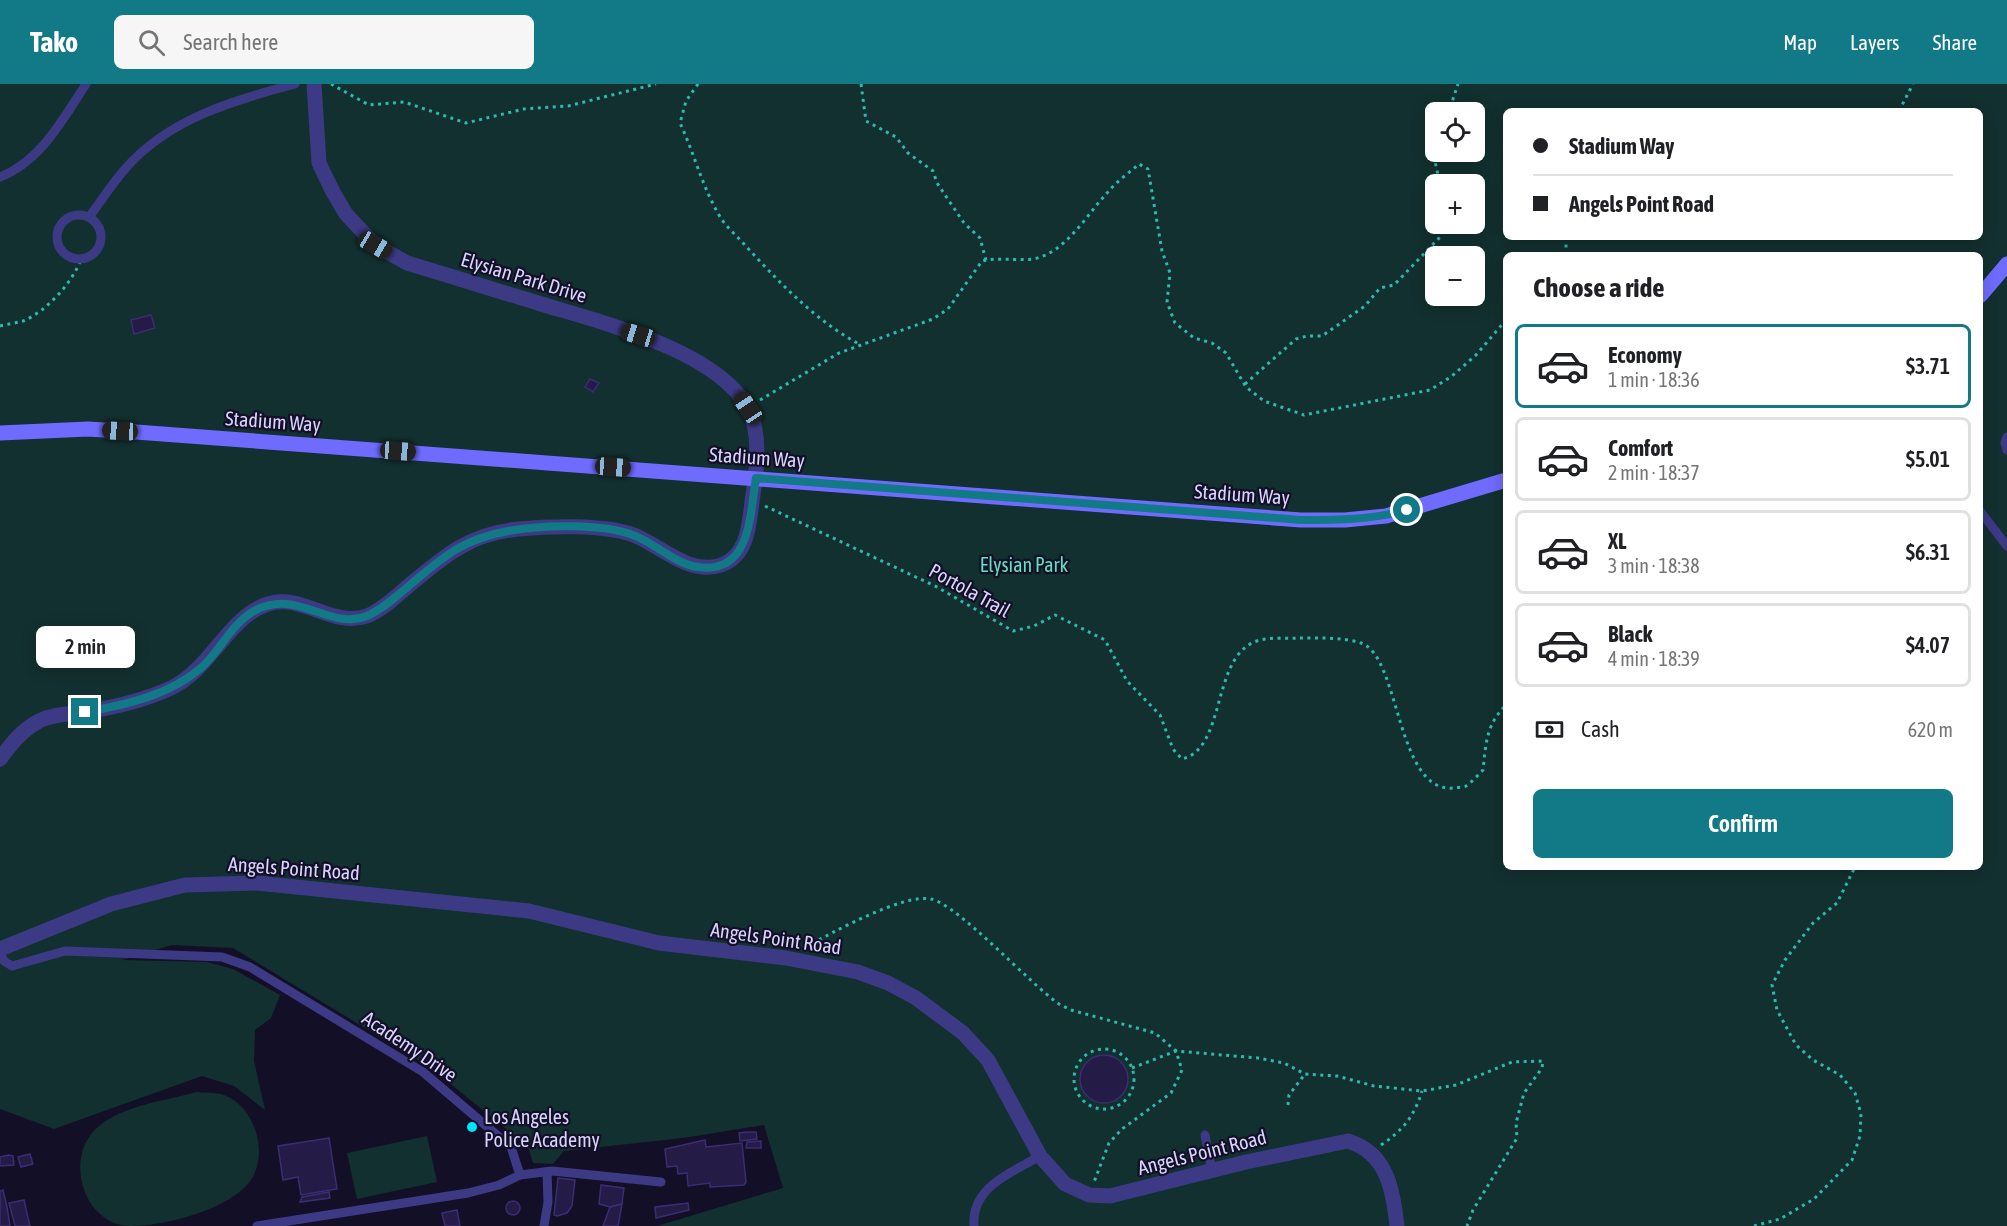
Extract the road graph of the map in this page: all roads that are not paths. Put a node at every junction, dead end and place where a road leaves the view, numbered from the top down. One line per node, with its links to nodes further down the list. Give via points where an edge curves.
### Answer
1 (86, 84): 4 (lane, via 51,138 16,170)
2 (295, 84): 5 (lane, via 232,101 168,131 126,168)
3 (314, 84): 11 (street, Elysian Park Drive, via 319,163 346,214 375,245 407,263 656,340 697,362 734,388 748,408 755,425)
4 (0, 177)
5 (89, 217): 5 (lane, via 100,228 101,243 92,255 73,259 62,252 57,230 61,222 74,215)
6 (2007, 264): 7 (main road)
7 (1983, 292)
8 (0, 433): 11 (main road, Stadium Way, via 127,431)
9 (2007, 437): 10 (lane)
10 (2007, 450)
11 (756, 478): 12 (main road, Stadium Way, via 1301,520 1386,516); 15 (street, via 742,550 722,565 698,567 633,535 606,529 518,529 480,536 459,545 381,609 365,617 333,616 303,605 269,603 238,624 202,666 172,687 123,705 43,719 26,729)
12 (1503, 481)
13 (1983, 515): 14 (lane)
14 (2007, 546)
15 (0, 759)
16 (0, 951): 18 (street, Angels Point Road, via 111,904 185,885 257,883 528,911 659,944 786,958 858,972 916,998 963,1033 988,1060); 21 (lane, Academy Drive, via 4,961 12,966 74,951 222,957 250,967 423,1072 511,1147)
17 (1205, 1135): 19 (lane)
18 (1040, 1155): 19 (street, Angels Point Road, via 1065,1184 1089,1195 1110,1196); 25 (lane, via 988,1187 978,1200)
19 (1212, 1170): 26 (street, Angels Point Road, via 1348,1141 1363,1146 1384,1166)
20 (547, 1172): 21 (lane); 22 (lane); 24 (lane)
21 (520, 1174): 23 (lane, via 499,1185 468,1192)
22 (661, 1182)
23 (257, 1226)
24 (544, 1226)
25 (974, 1226)
26 (1397, 1226)

